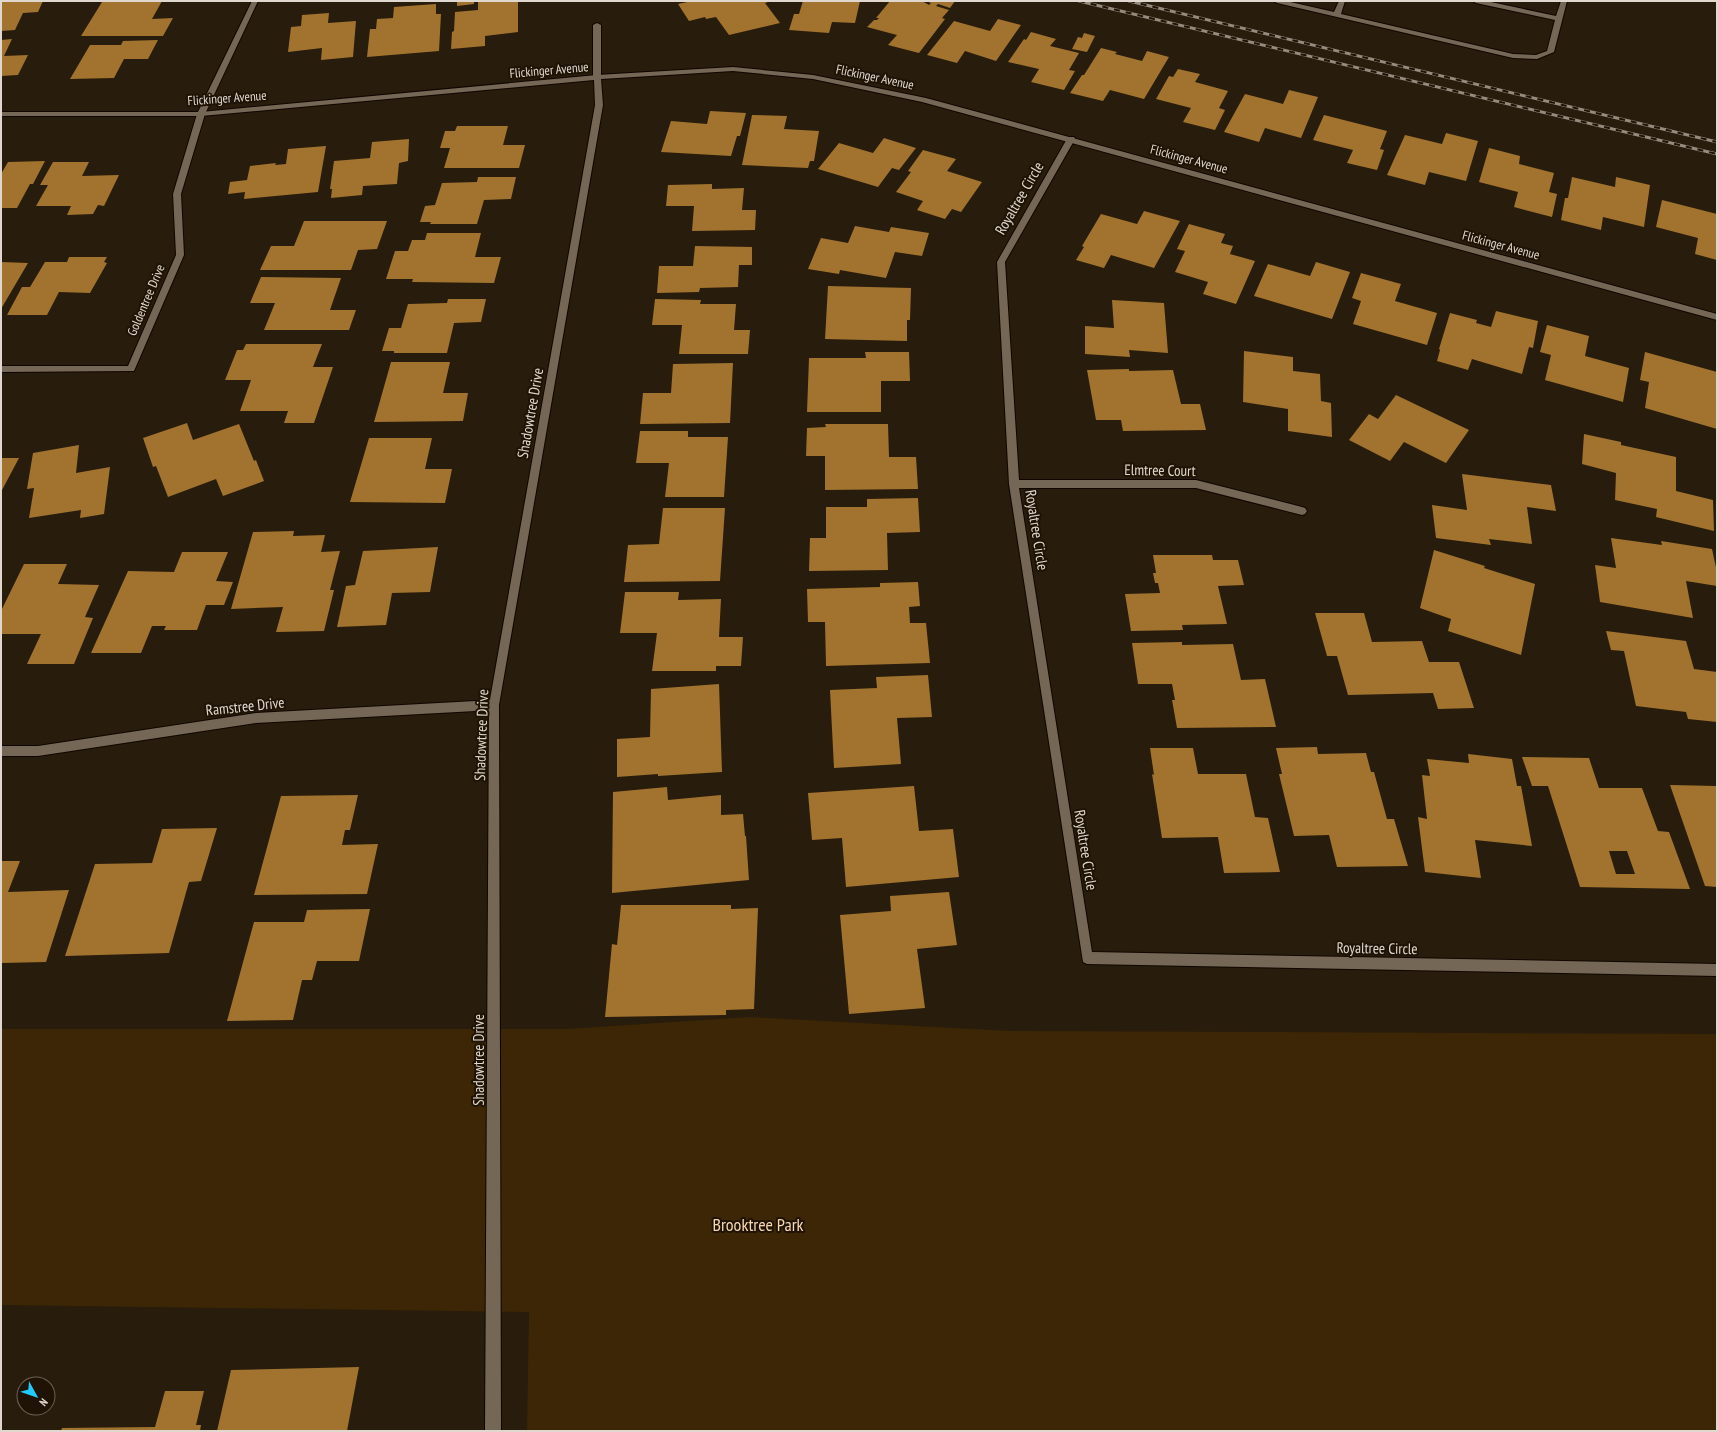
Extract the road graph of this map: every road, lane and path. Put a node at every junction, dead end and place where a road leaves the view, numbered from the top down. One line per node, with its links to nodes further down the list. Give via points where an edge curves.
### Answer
1 (255, 1): 11 (street)
2 (1277, 1): 6 (street)
3 (1342, 1): 6 (street)
4 (1476, 1): 7 (street)
5 (1564, 1): 7 (street)
6 (1337, 15): 7 (street, via 1513,56 1536,57 1550,52)
7 (1559, 20)
8 (597, 25): 9 (street, Shadowtree Drive)
9 (597, 78): 11 (street, Flickinger Avenue); 12 (street, Flickinger Avenue, via 733,69 813,76 923,100); 17 (street, Shadowtree Drive, via 599,104)
10 (1, 114): 11 (street, Flickinger Avenue)
11 (201, 114): 14 (street, Goldentree Drive, via 178,194 180,255 131,369)
12 (1071, 139): 13 (street, Flickinger Avenue); 15 (street, Royaltree Circle, via 1001,262)
13 (1717, 316)
14 (1, 369)
15 (1014, 484): 16 (street, Elmtree Court, via 1196,484); 19 (street, Royaltree Circle, via 1087,958)
16 (1302, 512)
17 (494, 705): 18 (street, Ramstree Drive, via 256,718 38,751); 20 (street, Shadowtree Drive)
18 (1, 751)
19 (1717, 970)
20 (492, 1431)

